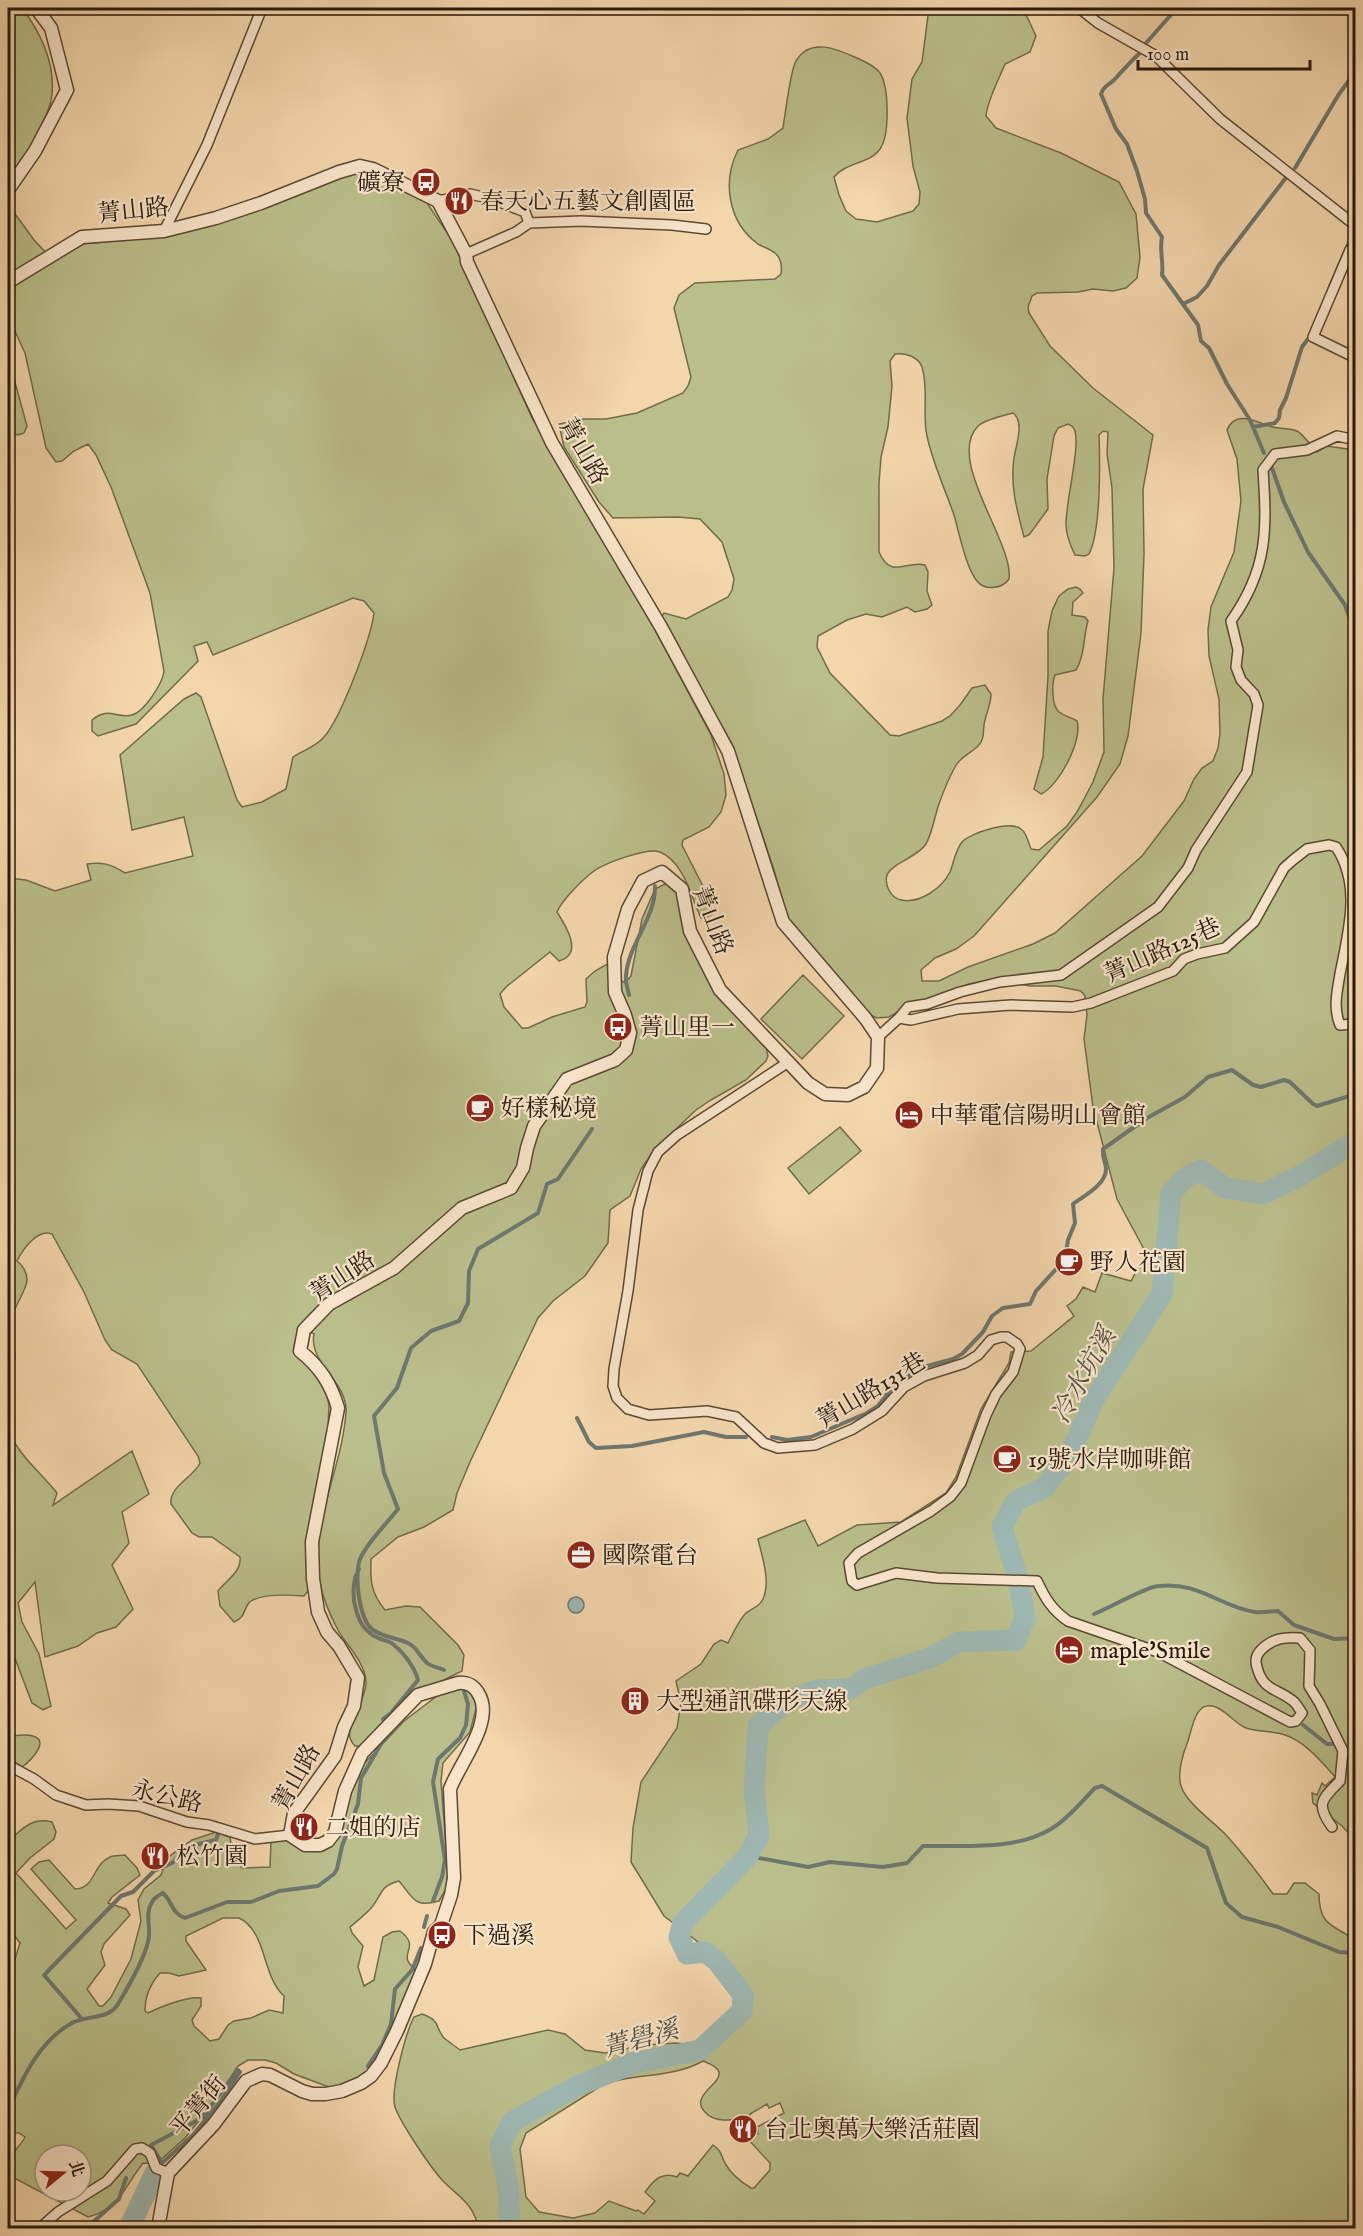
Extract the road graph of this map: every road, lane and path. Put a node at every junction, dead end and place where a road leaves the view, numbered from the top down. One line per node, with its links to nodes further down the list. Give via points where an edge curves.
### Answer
1 (36, 8): 4 (street, via 51,28 67,90 35,151)
2 (262, 8): 9 (street, via 207,145)
3 (1079, 8): 7 (street, via 1156,56 1220,119)
4 (8, 190)
5 (438, 201): 6 (street, via 470,194 492,199 525,212); 9 (street, 菁山路, via 360,166 261,203); 11 (street, 菁山路)
6 (529, 223): 8 (street, via 581,221); 11 (street)
7 (1356, 226)
8 (706, 228)
9 (164, 231): 12 (street, 菁山路, via 82,237)
10 (1356, 244): 13 (street, via 1313,337)
11 (466, 254): 17 (street, 菁山路, via 552,442 661,627 728,752 783,922)
12 (8, 282)
13 (1356, 358)
14 (1356, 440): 15 (street, via 1337,436 1307,450 1275,454 1263,470 1266,515 1262,558 1246,600 1231,621 1238,650 1236,667 1258,705 1247,772 1188,868 1158,907 1061,975 1000,982 960,992 908,1007)
15 (899, 1018): 16 (street, 菁山路125巷, via 911,1020 958,1009 1011,1005 1073,1007 1173,971 1184,959 1225,948 1254,922 1284,868 1307,849 1329,845 1336,847 1344,859 1351,882 1351,911 1335,1014 1340,1025); 17 (street)
16 (1356, 1024)
17 (878, 1037): 18 (street, 菁山路, via 877,1068 864,1087 848,1095 825,1094)
18 (787, 1063): 20 (street, 菁山路131巷, via 677,1135 658,1152 648,1171 638,1210 614,1368 617,1398 628,1409 650,1415 707,1411 736,1417 764,1443 778,1448 815,1445 882,1411 904,1387 924,1376 965,1363 991,1340 1012,1339 1020,1349 1013,1372 986,1415 962,1483 931,1511 858,1553 849,1563 852,1581 857,1585 896,1573 1037,1581 1048,1603 1068,1621 1158,1652 1290,1722 1302,1713 1293,1701 1261,1680 1255,1664 1258,1653 1267,1644 1281,1637 1300,1638 1310,1650 1309,1686 1343,1751 1340,1781 1324,1796 1322,1805 1323,1815); 21 (street, 菁山路, via 720,990 690,930 682,889 662,872 644,881 628,909 614,957 615,992 630,1033 626,1050 615,1060 567,1079 534,1126 524,1168 511,1188 462,1208 394,1268 329,1305 304,1330 300,1351 316,1364 333,1389 339,1408 312,1542 316,1601 327,1632 358,1677 354,1706 335,1755 294,1813)
19 (8, 1765): 21 (street, 永公路, via 56,1795 86,1805 139,1806 255,1839)
20 (1332, 1827)
21 (290, 1834): 22 (street, 菁山路, via 305,1845 328,1841 335,1832 345,1791 362,1753 418,1695 458,1683 472,1686 483,1704 478,1733 450,1789 454,1878 441,1925)
22 (434, 1932): 23 (street, 平菁街, via 397,2031 371,2076 342,2091 326,2094 302,2091 270,2074 246,2081 214,2124)
23 (168, 2173): 24 (street, via 156,2168 150,2153 135,2149 107,2181 58,2212); 25 (street, 平菁街)
24 (40, 2229)
25 (158, 2229)

